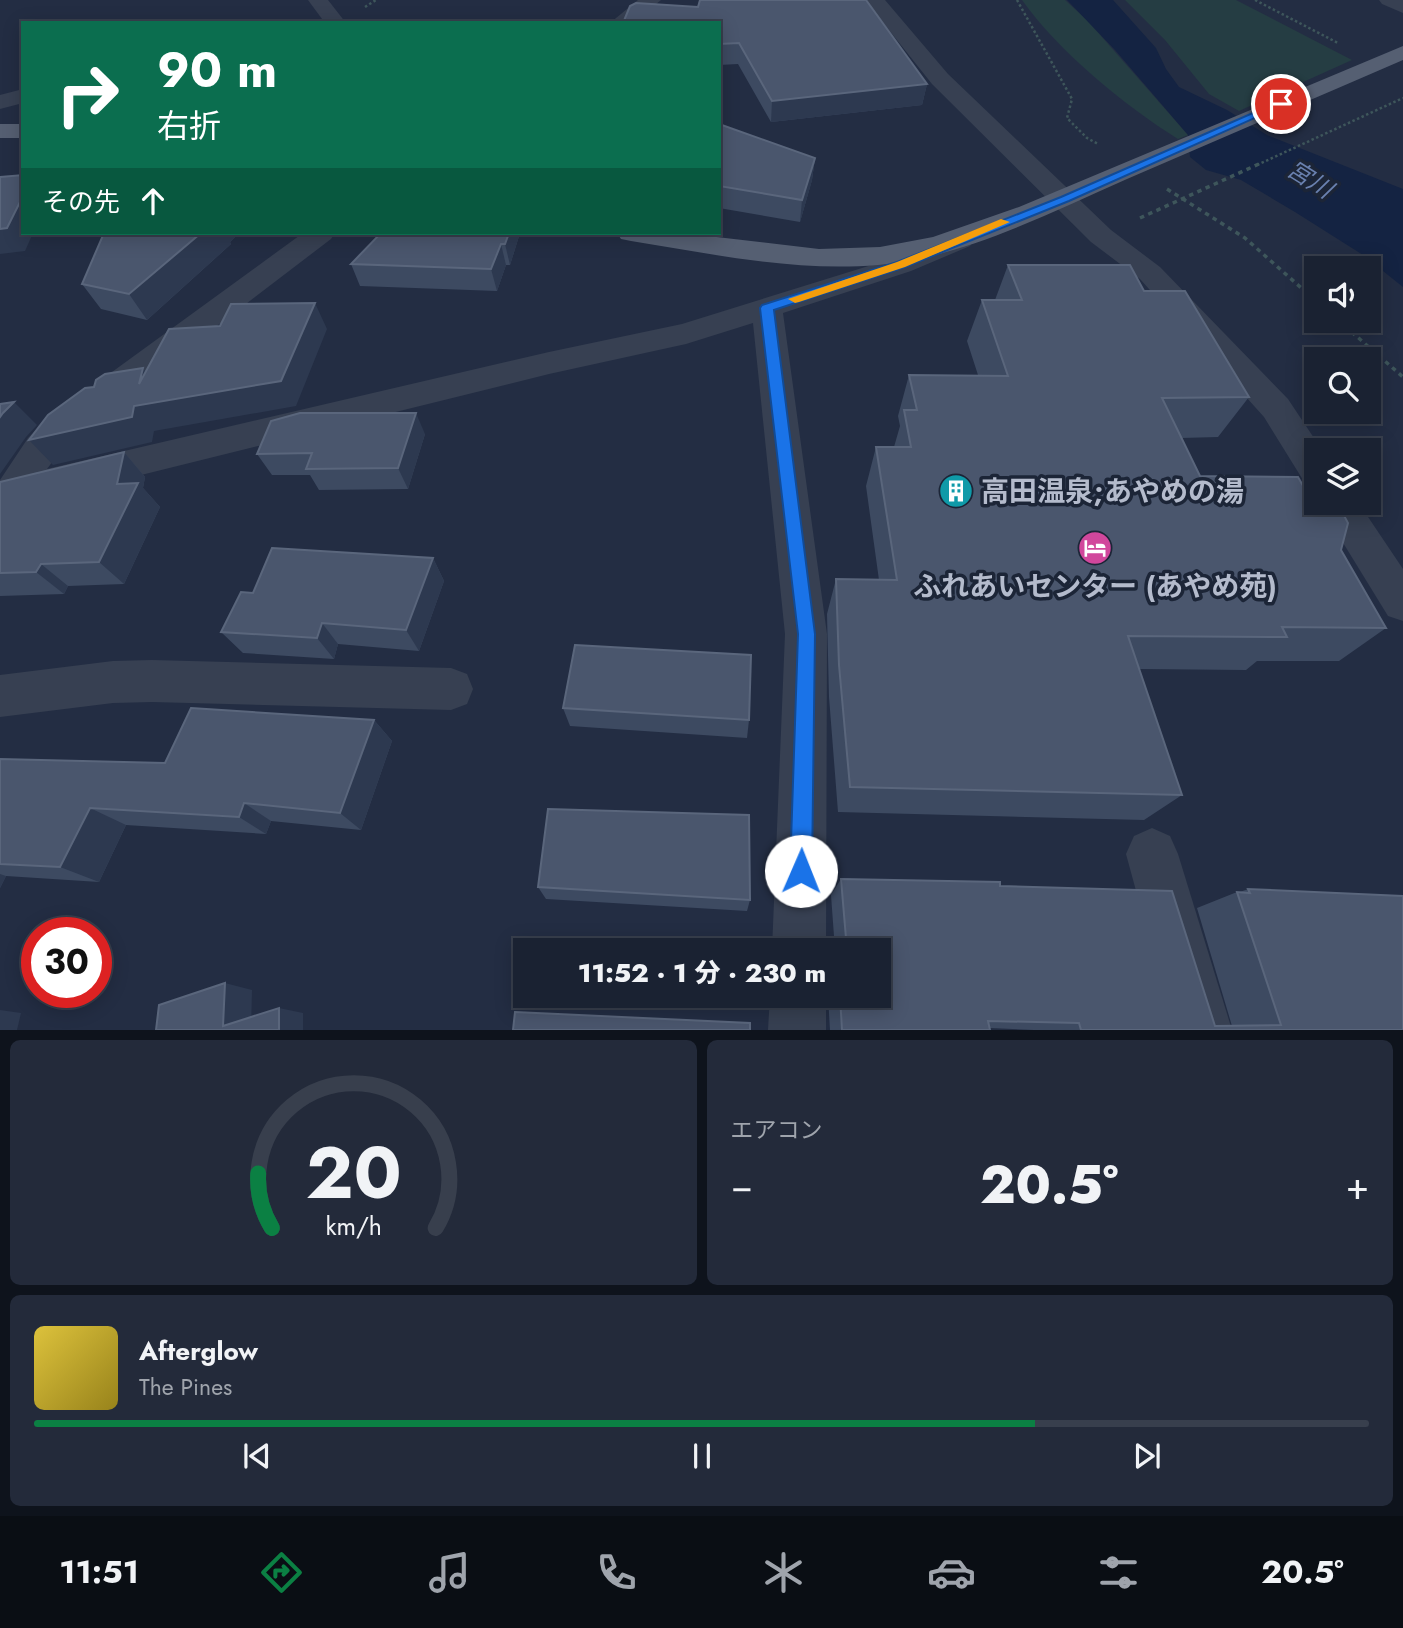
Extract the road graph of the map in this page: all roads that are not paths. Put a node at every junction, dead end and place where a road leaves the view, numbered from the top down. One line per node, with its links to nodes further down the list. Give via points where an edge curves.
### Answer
1 (318, 0): 6 (street)
2 (651, 0): 7 (street)
3 (875, 0): 13 (street, via 940,79)
4 (1390, 0): 5 (street)
5 (1403, 8)
6 (334, 21)
7 (623, 21)
8 (1403, 52): 13 (main road)
9 (21, 97): 10 (street)
10 (0, 102)
11 (0, 131): 12 (main road)
12 (21, 131)
13 (1076, 193): 14 (main road); 18 (street, via 1101,236 1150,273 1276,408)
14 (1023, 214): 16 (main road, via 946,244 878,256 755,252); 17 (street, via 901,265)
15 (318, 235): 19 (street, via 58,429)
16 (644, 235)
17 (767, 308): 19 (street, via 686,334); 25 (street, via 806,634)
18 (1304, 451)
19 (6, 494)
20 (1345, 515): 21 (street)
21 (1403, 603)
22 (451, 688): 23 (street, via 113,682)
23 (0, 696)
24 (1152, 854): 28 (street)
25 (799, 938)
26 (798, 1008): 27 (street)
27 (797, 1030)
28 (1203, 1030)

